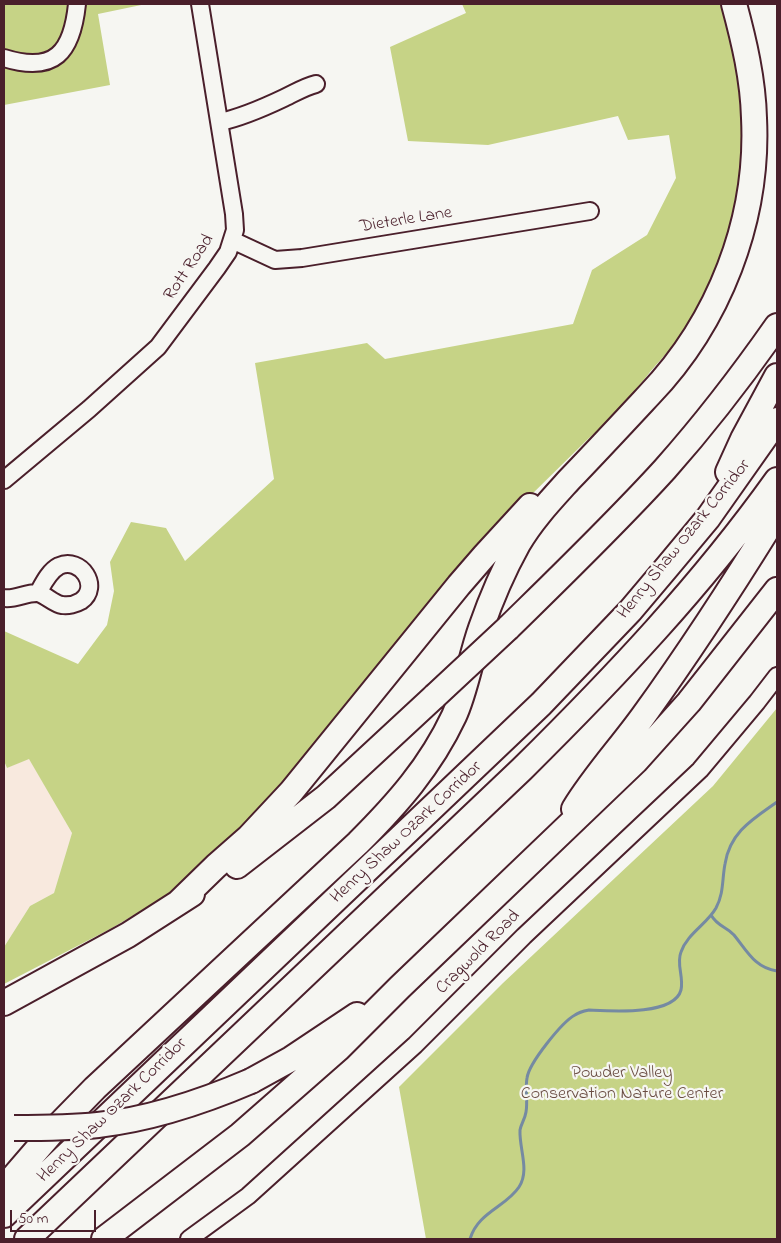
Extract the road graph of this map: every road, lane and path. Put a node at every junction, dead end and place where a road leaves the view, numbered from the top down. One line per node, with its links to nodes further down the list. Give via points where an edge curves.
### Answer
1 (77, 4): 4 (street, via 70,40 59,55 35,63)
2 (200, 4): 6 (street, Rott Road)
3 (734, 4): 12 (highway, via 749,66 755,134 752,180 738,245 715,302 686,350 662,381)
4 (4, 58)
5 (316, 84): 6 (street, via 243,116)
6 (220, 122): 8 (street, Rott Road, via 234,214)
7 (590, 211): 8 (street, Dieterle Lane, via 276,260)
8 (232, 240): 13 (street, Rott Road, via 217,268 158,347)
9 (777, 326): 22 (highway, bridge, via 725,397 664,470 508,628 357,769 294,823 224,875)
10 (777, 376): 16 (highway, via 743,439)
11 (777, 420): 16 (highway, Henry Shaw Ozark Corridor)
12 (615, 430): 22 (highway, via 560,476 506,531 459,584 291,792); 26 (highway, via 526,530 506,565 480,628 454,715 425,768 393,808 95,1088)
13 (4, 480)
14 (777, 480): 28 (highway, Henry Shaw Ozark Corridor, via 694,587 582,710)
15 (777, 514): 21 (highway, via 672,676 588,785)
16 (708, 518): 27 (highway, Henry Shaw Ozark Corridor, via 630,611 541,704)
17 (777, 590): 21 (highway, via 689,702 636,761)
18 (38, 593): 19 (street)
19 (4, 598)
20 (777, 676): 30 (street, Cragwold Road, via 700,770 524,936 415,1045 248,1196)
21 (556, 838): 23 (highway)
22 (180, 902): 24 (highway, via 128,935)
23 (400, 986): 25 (highway, bridge, via 291,1059 219,1095 139,1118 98,1125); 29 (highway, via 338,1049 272,1108)
24 (4, 1003)
25 (9, 1127)
26 (4, 1188)
27 (4, 1215)
28 (27, 1239)
29 (104, 1239)
30 (189, 1239)

